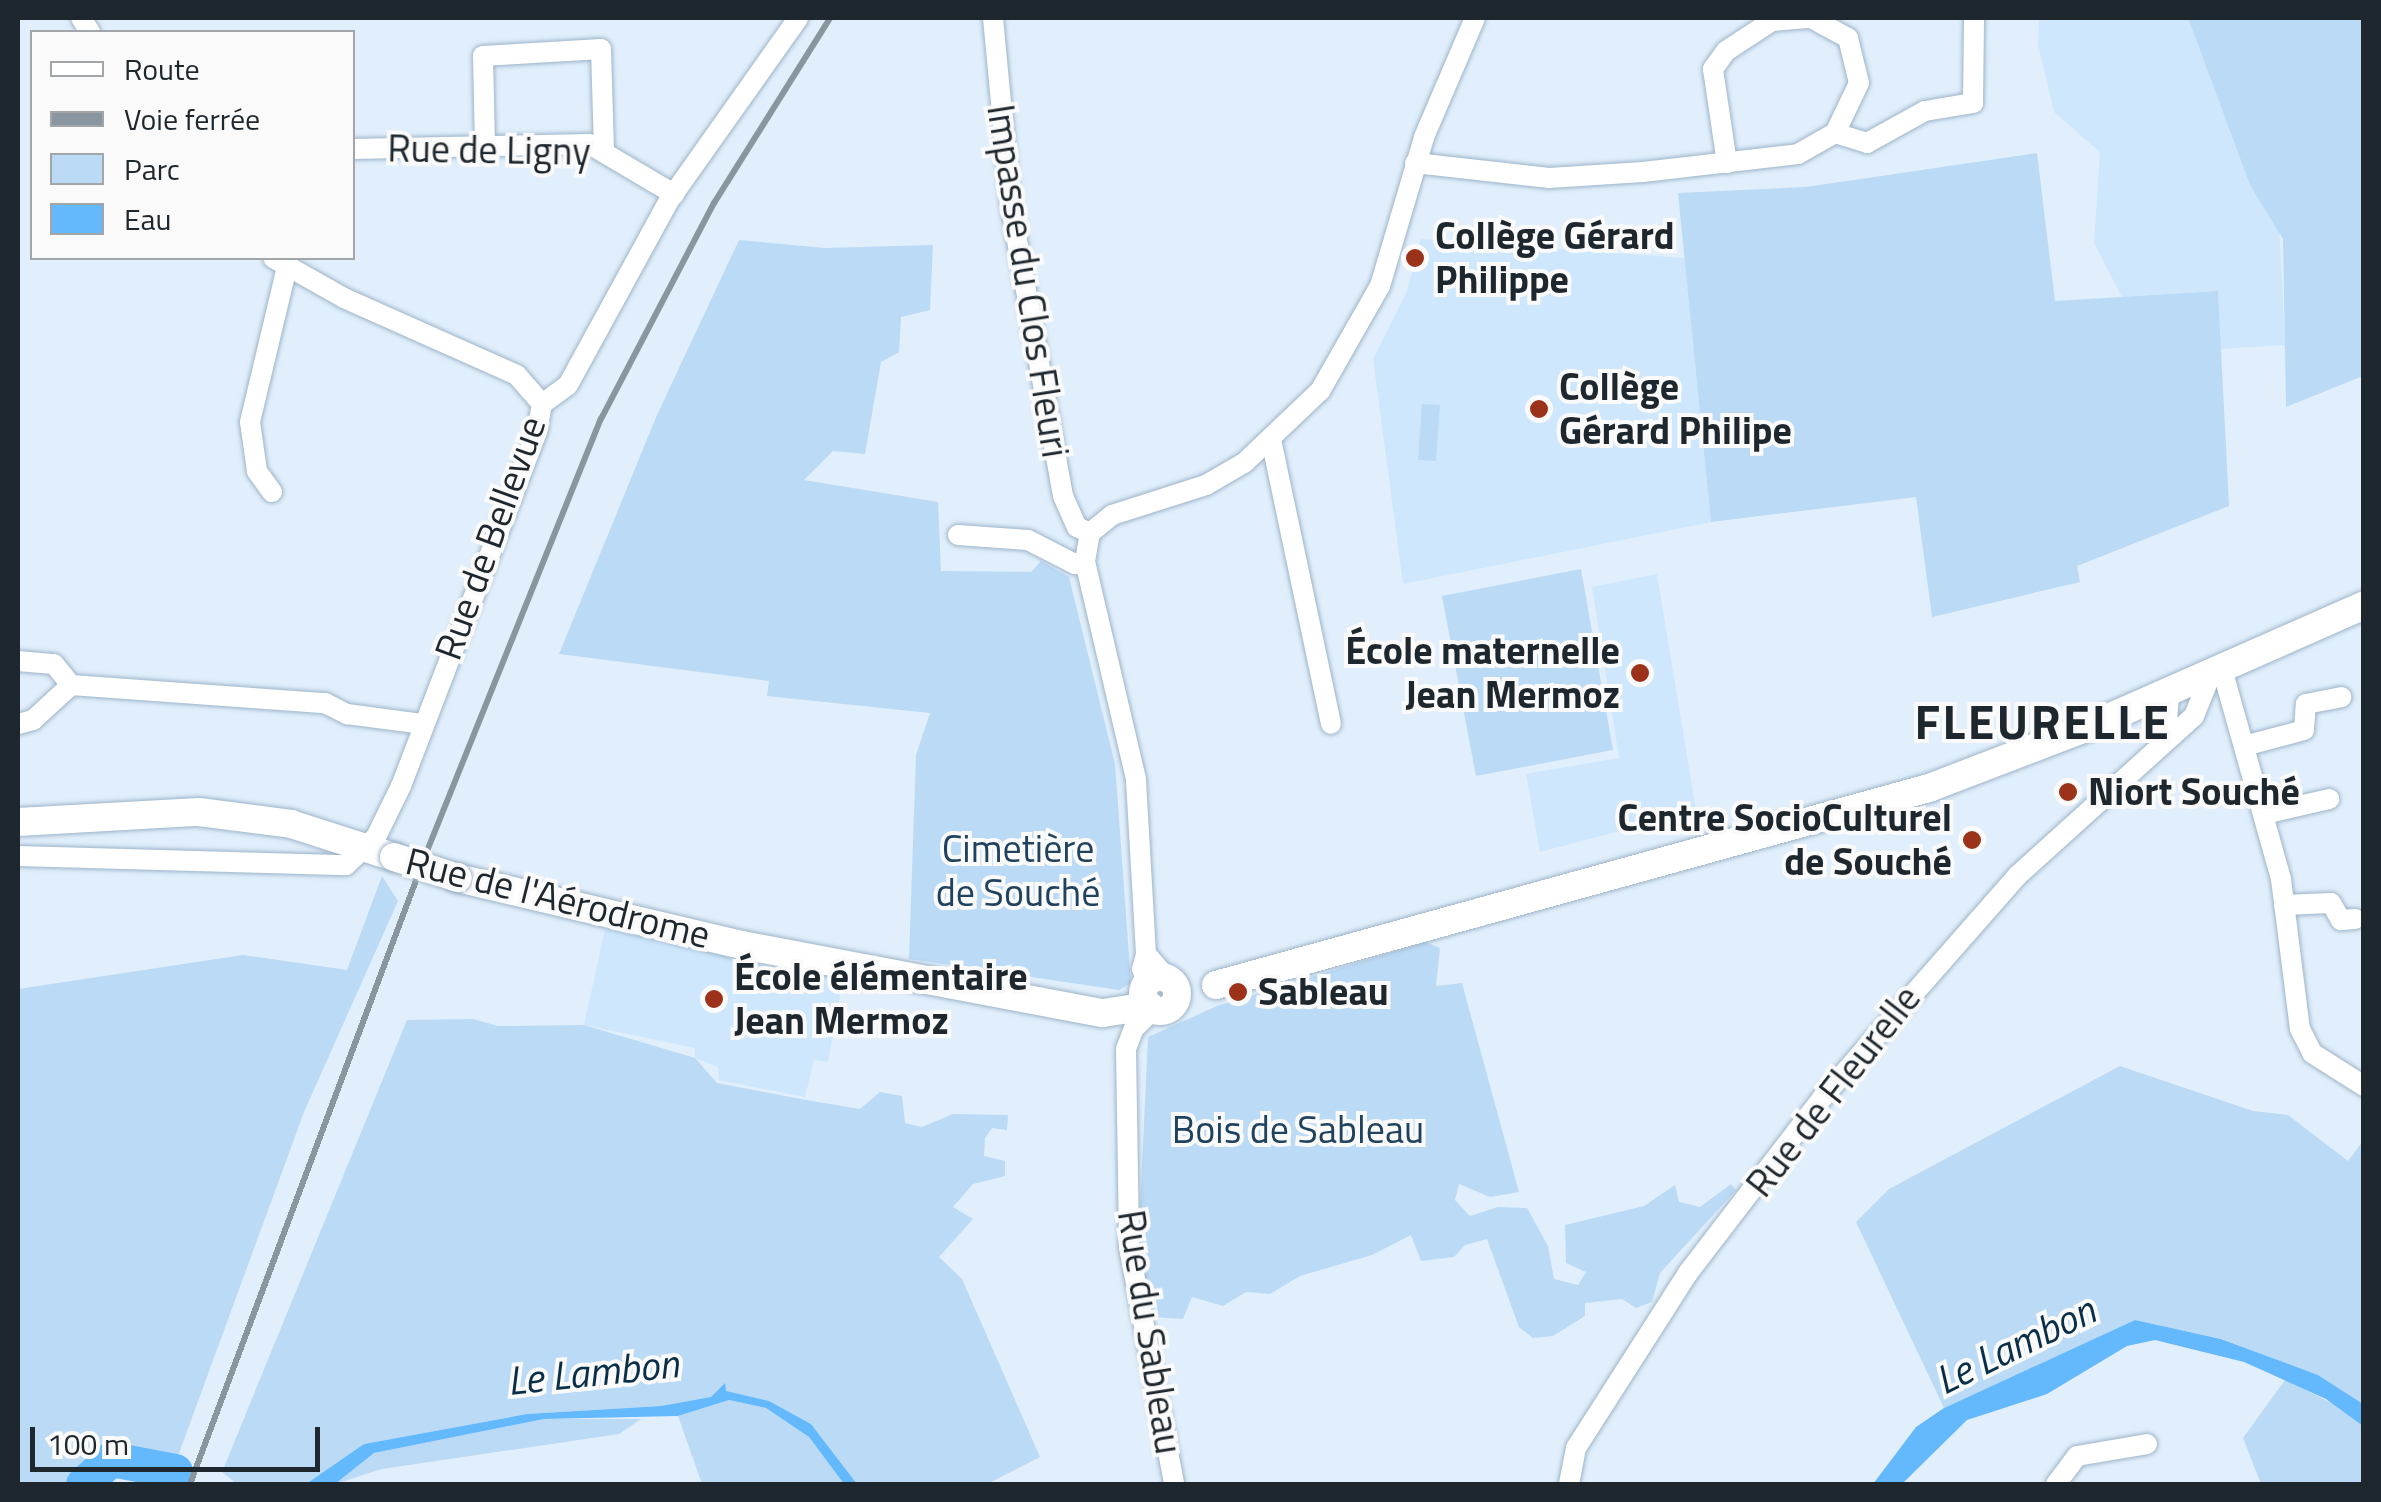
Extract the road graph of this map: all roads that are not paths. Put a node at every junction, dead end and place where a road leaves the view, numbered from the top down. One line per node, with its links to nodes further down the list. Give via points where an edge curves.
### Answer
1 (798, 18): 12 (street)
2 (993, 18): 17 (street, Impasse du Clos Fleuri, via 1011,207 1063,496 1077,527)
3 (1475, 18): 11 (street)
4 (1809, 18): 6 (street, via 1848,38 1860,83); 10 (street, via 1772,20 1713,69)
5 (1974, 18): 6 (street, via 1973,103 1924,111 1867,143)
6 (1835, 133): 10 (street, via 1798,154)
7 (486, 145): 8 (street, Rue de Ligny); 9 (street, Rue de Ligny); 9 (street, via 484,56 601,49)
8 (355, 149)
9 (604, 149): 12 (street, Rue de Ligny)
10 (1727, 162): 11 (street, via 1550,178)
11 (1415, 163): 15 (street, via 1368,312 1320,391)
12 (674, 194): 14 (street, via 568,385)
13 (280, 262): 14 (street, Rue de Bellevue, via 517,375); 16 (street, via 250,422 257,472)
14 (542, 404): 27 (street, Rue de Bellevue, via 538,432)
15 (1272, 444): 17 (street, via 1206,485 1112,515); 28 (street)
16 (272, 492)
17 (1090, 533): 19 (street)
18 (958, 536): 19 (street, via 1028,540 1075,564)
19 (1086, 560): 38 (street, via 1136,780)
20 (2364, 606): 22 (street, Rue de l'Aérodrome)
21 (18, 661): 23 (street, via 54,664)
22 (2217, 670): 24 (street, Rue de l'Aérodrome); 29 (street, Rue de Fleurelle, via 2194,716); 30 (street)
23 (71, 685): 26 (street, via 33,720); 27 (street, via 232,700 245,694 285,698)
24 (2168, 692): 29 (street, via 2168,723); 38 (street, Rue de l'Aérodrome, via 1929,788 1216,985)
25 (2341, 696): 30 (street, via 2306,704 2304,730)
26 (18, 724)
27 (423, 724): 34 (street, Rue de Bellevue, via 386,820)
28 (1331, 724)
29 (2158, 742): 42 (street, Rue de Fleurelle, via 2017,876 1822,1097 1688,1273 1576,1448)
30 (2244, 746): 32 (street)
31 (2329, 799): 32 (street)
32 (2264, 814): 36 (street)
33 (18, 822): 34 (street, Rue de l'Aérodrome, via 200,812 290,824)
34 (368, 846): 35 (street, Rue de l'Aérodrome, via 346,865 328,868); 38 (street, Rue de l'Aérodrome, bridge, via 458,878 742,944 1045,997 1115,1002)
35 (18, 856)
36 (2284, 905): 37 (street, via 2332,903 2341,920); 39 (street, via 2300,1029 2312,1054)
37 (2355, 920)
38 (1157, 989): 41 (street, Rue du Sableau, via 1126,1049 1128,1247)
39 (2364, 1086)
40 (2147, 1444): 43 (street, via 2077,1456)
41 (1174, 1484)
42 (1569, 1484)
43 (2057, 1484)

